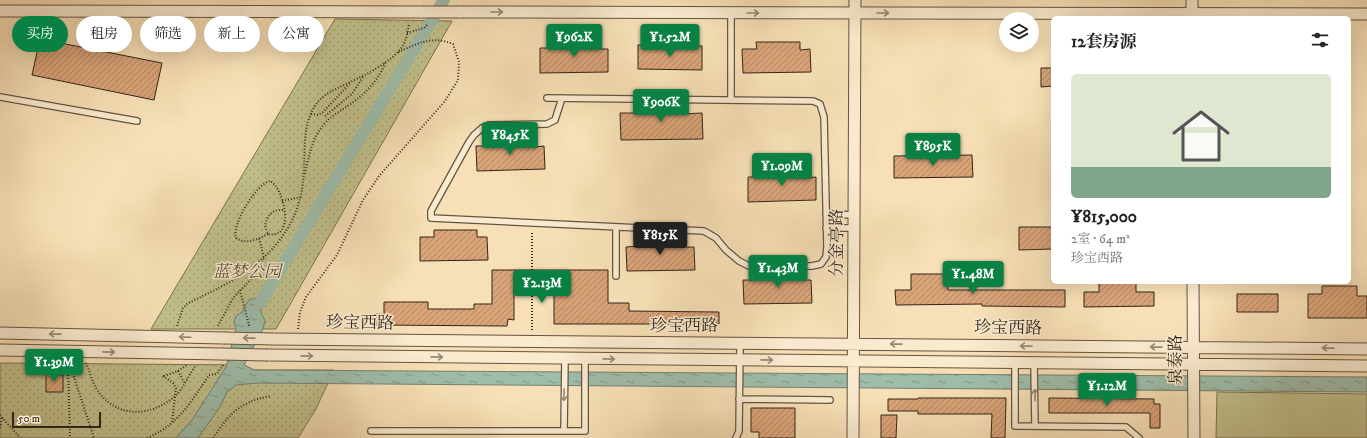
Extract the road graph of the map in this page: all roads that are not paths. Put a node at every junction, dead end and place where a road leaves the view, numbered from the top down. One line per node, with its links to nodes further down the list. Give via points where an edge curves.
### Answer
1 (855, 0): 5 (street, 分金亭路)
2 (1192, 0): 7 (street)
3 (0, 11): 4 (street, one-way to 4, bridge)
4 (731, 13): 5 (street, one-way to 5); 11 (lane)
5 (855, 13): 7 (street, one-way to 7); 14 (street, 分金亭路)
6 (1367, 14): 7 (street)
7 (1192, 16)
8 (0, 96): 12 (lane)
9 (546, 98): 10 (lane)
10 (562, 98): 11 (lane); 15 (lane, via 555,120 547,124 489,125 474,135 431,211 431,218)
11 (731, 100): 13 (lane, via 813,101 820,104 824,117)
12 (137, 121)
13 (826, 214): 14 (lane); 16 (lane)
14 (854, 215): 17 (street, 分金亭路)
15 (616, 227): 16 (lane, via 704,231 716,238 738,261 749,266 821,264 826,257); 18 (lane)
16 (826, 228): 17 (lane)
17 (854, 228): 22 (street, 分金亭路)
18 (616, 276)
19 (1193, 284): 23 (street, 泉泰路)
20 (0, 333): 21 (street, 珍宝西路, one-way to 20, bridge, via 273,339)
21 (740, 343): 22 (street, 珍宝西路); 28 (lane)
22 (853, 344): 23 (street, 珍宝西路, one-way to 22); 29 (street, 分金亭路)
23 (1193, 347): 24 (street, 珍宝西路, one-way to 23); 32 (street, 泉泰路)
24 (1367, 349)
25 (0, 350): 26 (street, 珍宝西路, one-way to 26, bridge, via 202,354 224,357 268,355)
26 (565, 358): 27 (street, 珍宝西路); 38 (lane, one-way to 38)
27 (585, 358): 28 (street, 珍宝西路, one-way to 28); 38 (lane, via 585,432)
28 (740, 360): 29 (street, 珍宝西路, one-way to 29); 34 (lane)
29 (853, 361): 30 (street, 珍宝西路); 40 (street, 分金亭路)
30 (1015, 363): 31 (street, 珍宝西路); 36 (lane, via 1015,426)
31 (1034, 363): 32 (street, 珍宝西路); 36 (lane, one-way to 31)
32 (1193, 364): 33 (street, 珍宝西路); 42 (street, 泉泰路)
33 (1367, 366)
34 (739, 400): 35 (lane); 39 (lane)
35 (830, 400)
36 (1035, 426): 41 (lane, via 1126,427)
37 (371, 430): 38 (lane)
38 (564, 431)
39 (736, 438)
40 (853, 438)
41 (1139, 438)
42 (1194, 438)

